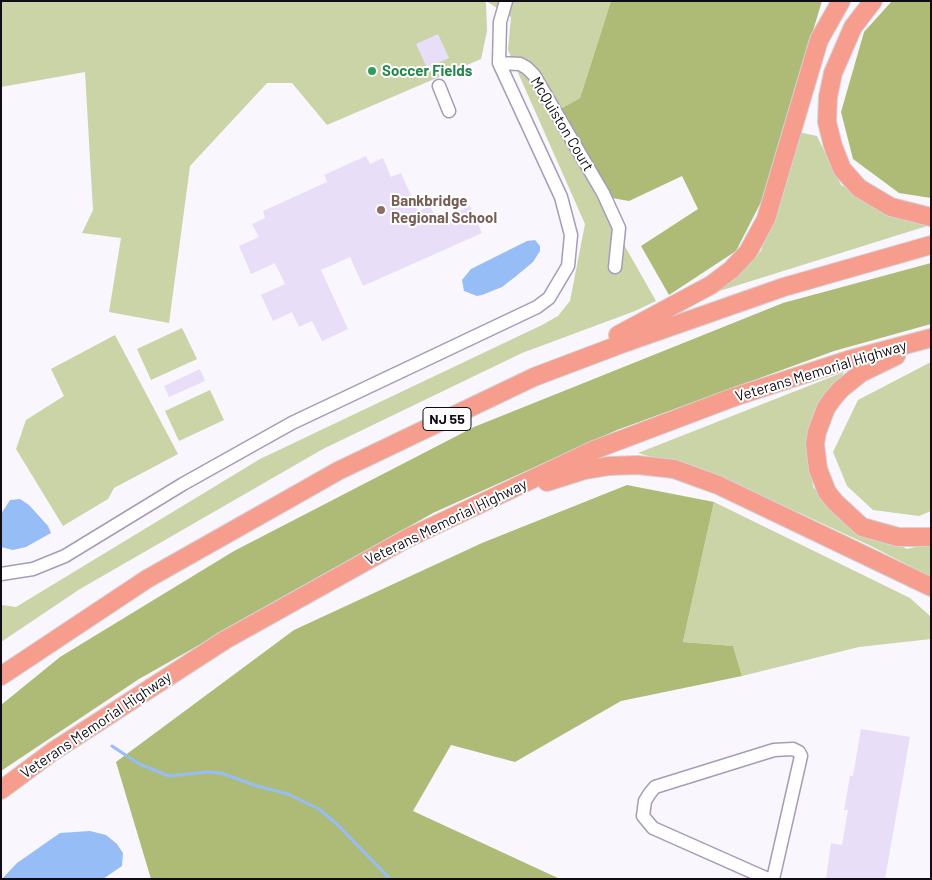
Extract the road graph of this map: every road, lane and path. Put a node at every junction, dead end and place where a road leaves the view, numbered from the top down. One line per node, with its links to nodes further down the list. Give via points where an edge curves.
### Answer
1 (506, 1): 4 (street, via 500,22)
2 (841, 1): 12 (highway, via 819,40 766,219 748,252 711,285 601,344)
3 (873, 1): 7 (highway, via 853,27 834,73 828,109 831,140 842,169 858,188 891,207)
4 (499, 63): 9 (street, McQuiston Court, via 520,64 534,75 599,185 619,228); 15 (street, via 561,197 569,224 571,247 568,266 548,298 537,307 292,423 65,556 33,569)
5 (438, 86): 6 (street)
6 (449, 111)
7 (931, 217)
8 (931, 245): 12 (highway, NJ 55, via 784,287)
9 (615, 267)
10 (931, 338): 13 (highway, Veterans Memorial Highway, via 848,360 737,396 594,450)
11 (931, 342): 14 (highway, via 882,362 840,388 826,408 816,444 818,469 827,492 852,520 886,535)
12 (592, 355): 17 (highway, NJ 55, via 534,377 338,471 147,578)
13 (522, 484): 16 (highway, via 537,485 610,466 674,469 718,486); 18 (highway, Veterans Memorial Highway, via 406,539 225,640 52,752)
14 (931, 537)
15 (1, 574)
16 (931, 587)
17 (1, 676)
18 (1, 790)
19 (768, 879): 20 (street, via 653,828 643,816 650,793 655,787 774,750 793,749 799,752 801,756)
20 (773, 879)

